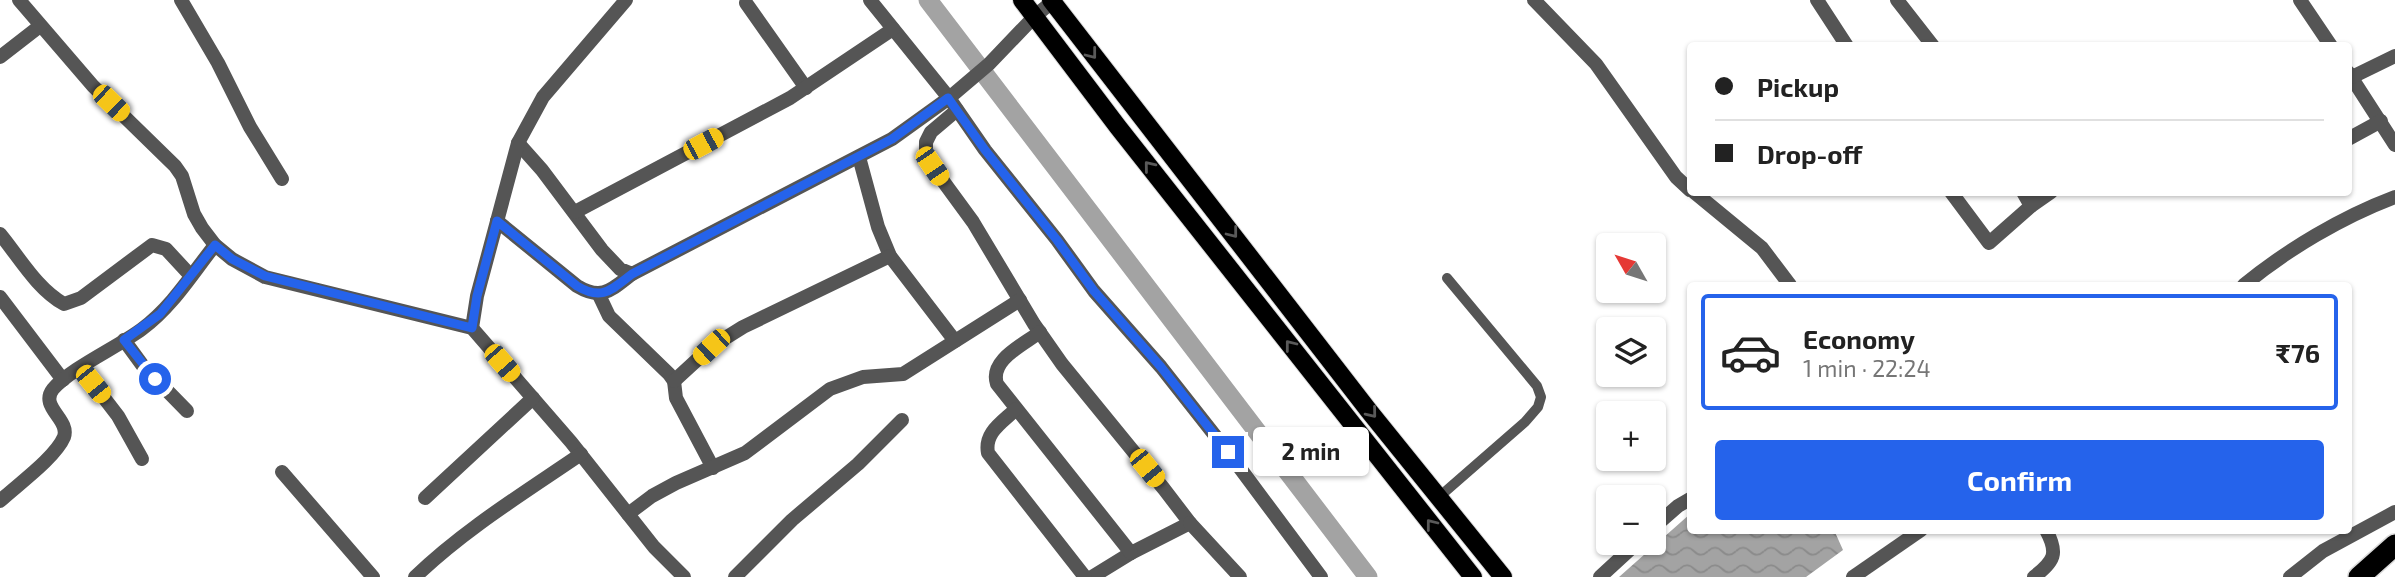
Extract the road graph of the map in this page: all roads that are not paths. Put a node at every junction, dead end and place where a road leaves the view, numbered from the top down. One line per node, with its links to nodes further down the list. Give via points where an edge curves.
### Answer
1 (19, 0): 13 (street)
2 (181, 0): 29 (street)
3 (626, 0): 26 (street, via 544,97)
4 (870, 0): 14 (street)
5 (1022, 0): 12 (main road)
6 (1534, 0): 30 (street, via 1596,64)
7 (1817, 0): 15 (street)
8 (1897, 0): 16 (street)
9 (2300, 0): 17 (street)
10 (1052, 1): 12 (street); 65 (main road, one-way to 65)
11 (746, 3): 22 (street)
12 (1035, 16): 23 (street); 86 (main road, one-way to 12)
13 (40, 26): 19 (street); 40 (street, via 175,166 194,214)
14 (893, 29): 22 (street); 23 (street)
15 (1844, 42)
16 (1930, 42)
17 (2328, 42)
18 (2395, 56): 20 (street)
19 (0, 57)
20 (2352, 73)
21 (2352, 77): 24 (street)
22 (806, 88): 37 (street)
23 (954, 100): 28 (street); 49 (street, via 931,132 926,151); 85 (street, via 985,150 1228,452)
24 (2381, 121): 25 (street); 27 (street)
25 (2352, 137)
26 (517, 143): 37 (street); 38 (street)
27 (2395, 145)
28 (859, 156): 41 (street); 42 (street)
29 (282, 179)
30 (1687, 187)
31 (1698, 196): 45 (street, via 1762,248)
32 (1954, 196): 36 (street, via 1989,243)
33 (2026, 196): 36 (street)
34 (2045, 196): 36 (street)
35 (2395, 197): 46 (street, via 2299,246)
36 (2031, 206)
37 (575, 212): 42 (street, via 601,250)
38 (497, 221): 47 (street, via 577,286); 50 (street)
39 (0, 234): 43 (street, via 64,304 81,298 152,245 166,249)
40 (215, 245): 43 (street); 50 (street, via 265,276)
41 (890, 256): 53 (street); 56 (street, via 743,327 711,347)
42 (632, 274): 47 (street)
43 (191, 276): 52 (street, via 160,314)
44 (1447, 278): 65 (lane, via 1537,386 1541,397 1525,422)
45 (1788, 282)
46 (2248, 282)
47 (598, 295): 56 (street, via 610,316)
48 (0, 297): 55 (street)
49 (1020, 300): 51 (street); 53 (street)
50 (472, 328): 57 (street)
51 (1040, 332): 58 (street, via 996,368 997,384); 72 (street)
52 (124, 340): 54 (street); 59 (street)
53 (956, 341): 63 (street, via 903,374 863,377 830,389 745,453)
54 (81, 368): 55 (street); 62 (street, via 118,416)
55 (63, 380): 67 (street, via 49,400 63,425 63,438)
56 (674, 381): 63 (street, via 676,398)
57 (533, 398): 61 (street); 66 (street)
58 (1016, 409): 76 (street); 82 (street, via 989,436 988,453)
59 (187, 411)
60 (902, 420): 81 (street)
61 (581, 454): 70 (street); 79 (street, via 447,547)
62 (142, 458)
63 (713, 468): 70 (street, via 676,483)
64 (282, 472): 78 (street)
65 (1439, 497): 87 (main road)
66 (425, 498)
67 (0, 501)
68 (1687, 501): 71 (street)
69 (2395, 512): 91 (street, via 2323,551)
70 (628, 514): 80 (street)
71 (1666, 516)
72 (1190, 523): 76 (street); 84 (street)
73 (1915, 534): 89 (street)
74 (2048, 534): 90 (street, via 2054,556)
75 (2395, 545): 92 (highway)
76 (1131, 554): 83 (street)
77 (1624, 555): 88 (street)
78 (373, 577)
79 (415, 577)
80 (684, 577)
81 (735, 577)
82 (1085, 577)
83 (1092, 577)
84 (1240, 577)
85 (1321, 577)
86 (1473, 577)
87 (1503, 577)
88 (1600, 577)
89 (1853, 577)
90 (2034, 577)
91 (2290, 577)
92 (2359, 577)

